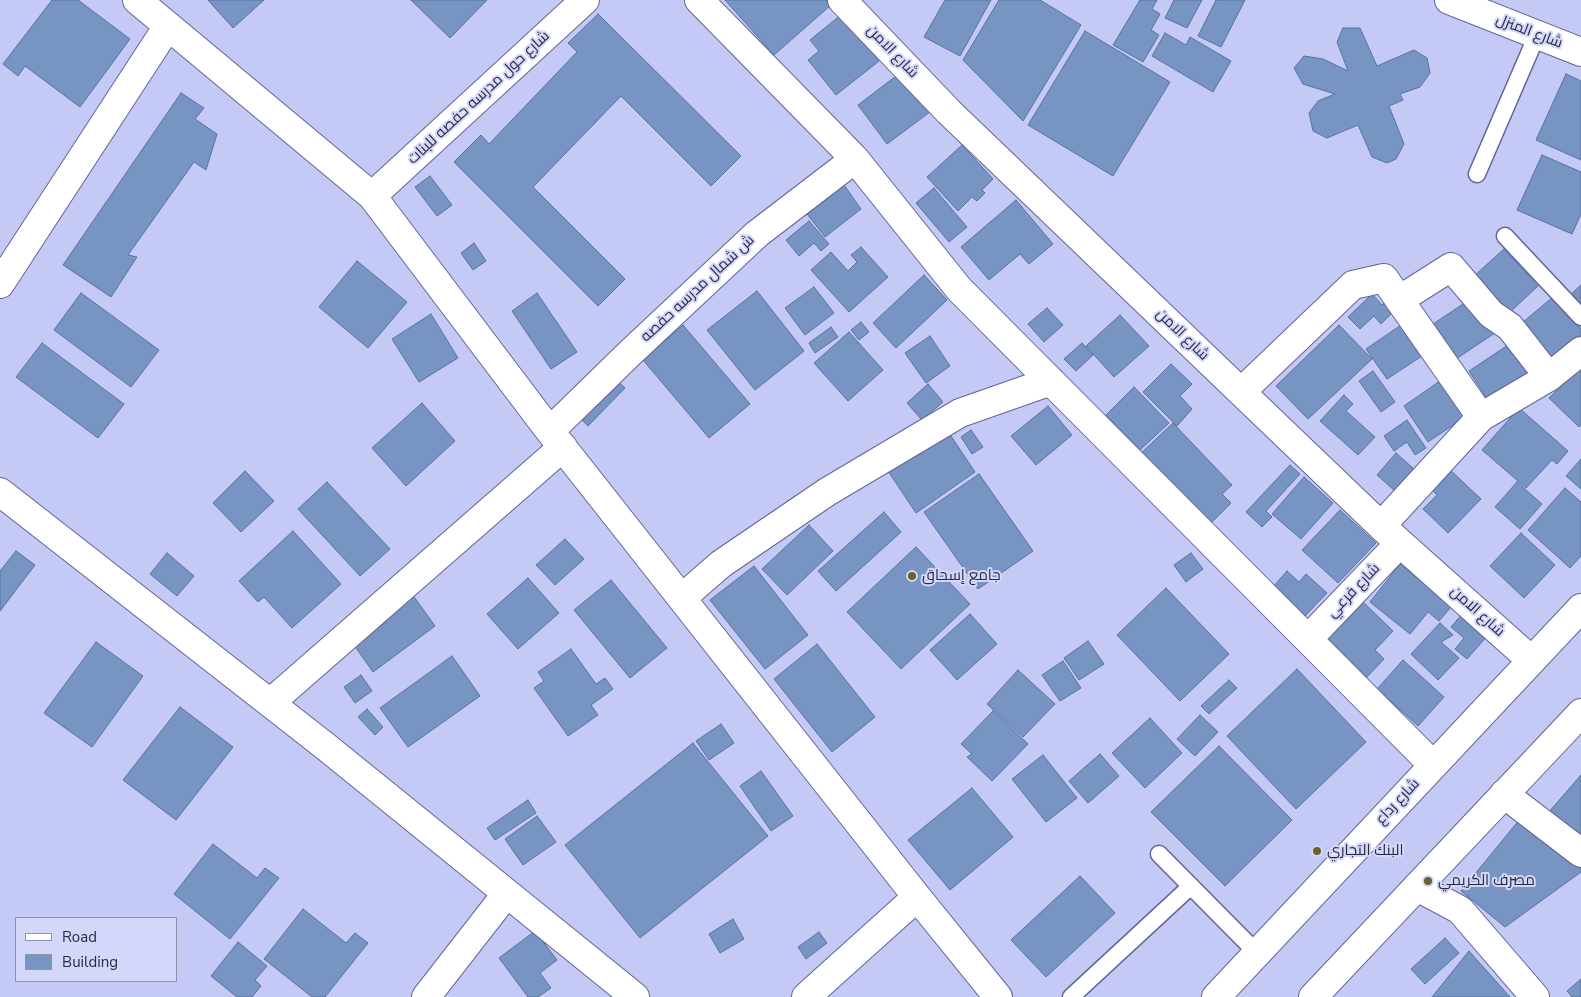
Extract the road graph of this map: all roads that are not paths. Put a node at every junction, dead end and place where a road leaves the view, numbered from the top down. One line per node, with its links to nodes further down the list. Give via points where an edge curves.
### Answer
1 (137, 0): 6 (street)
2 (585, 0): 11 (street, شارع حول مدرسه حفصه للبنات)
3 (699, 0): 9 (street)
4 (842, 0): 19 (street, شارع الامن, via 949,112)
5 (1449, 0): 7 (street, شارع المنزل)
6 (168, 26): 11 (street); 13 (street)
7 (1537, 35): 8 (street, شارع المنزل); 10 (lane)
8 (1581, 52)
9 (855, 159): 18 (street, via 959,289); 21 (street, ش شمال مدرسه حفصه, via 757,234 630,353)
10 (1477, 174)
11 (372, 196): 21 (street)
12 (1505, 236): 15 (lane)
13 (0, 284)
14 (1399, 300): 17 (street, via 1452,267 1491,314 1510,327); 19 (street, via 1384,278 1353,285); 20 (street)
15 (1581, 317)
16 (1581, 351): 17 (street, شارع فرعي)
17 (1549, 377): 20 (street, شارع فرعي)
18 (1051, 381): 24 (street, via 960,413 827,492 721,564); 26 (street)
19 (1241, 392): 23 (street, شارع الامن)
20 (1481, 417): 23 (street, شارع فرعي)
21 (556, 439): 24 (street); 28 (street, ش شمال مدرسه حفصه)
22 (0, 492): 28 (street)
23 (1390, 534): 26 (street, شارع فرعي); 27 (street, شارع الامن)
24 (682, 598): 37 (street)
25 (1581, 608): 27 (street, شارع رداع)
26 (1308, 639): 30 (street)
27 (1531, 660): 30 (street, شارع رداع)
28 (270, 703): 36 (street)
29 (1581, 713): 31 (street)
30 (1433, 765): 38 (street, شارع رداع)
31 (1504, 794): 32 (street); 35 (street)
32 (1581, 853)
33 (1159, 854): 34 (lane)
34 (1191, 886): 38 (lane); 43 (lane)
35 (1417, 887): 45 (street); 46 (street, via 1460,910)
36 (507, 893): 39 (street); 40 (street)
37 (916, 897): 41 (street); 42 (street)
38 (1257, 953): 44 (street, شارع رداع)
39 (426, 997)
40 (635, 997)
41 (806, 997)
42 (998, 997)
43 (1071, 997)
44 (1216, 997)
45 (1313, 997)
46 (1535, 997)

